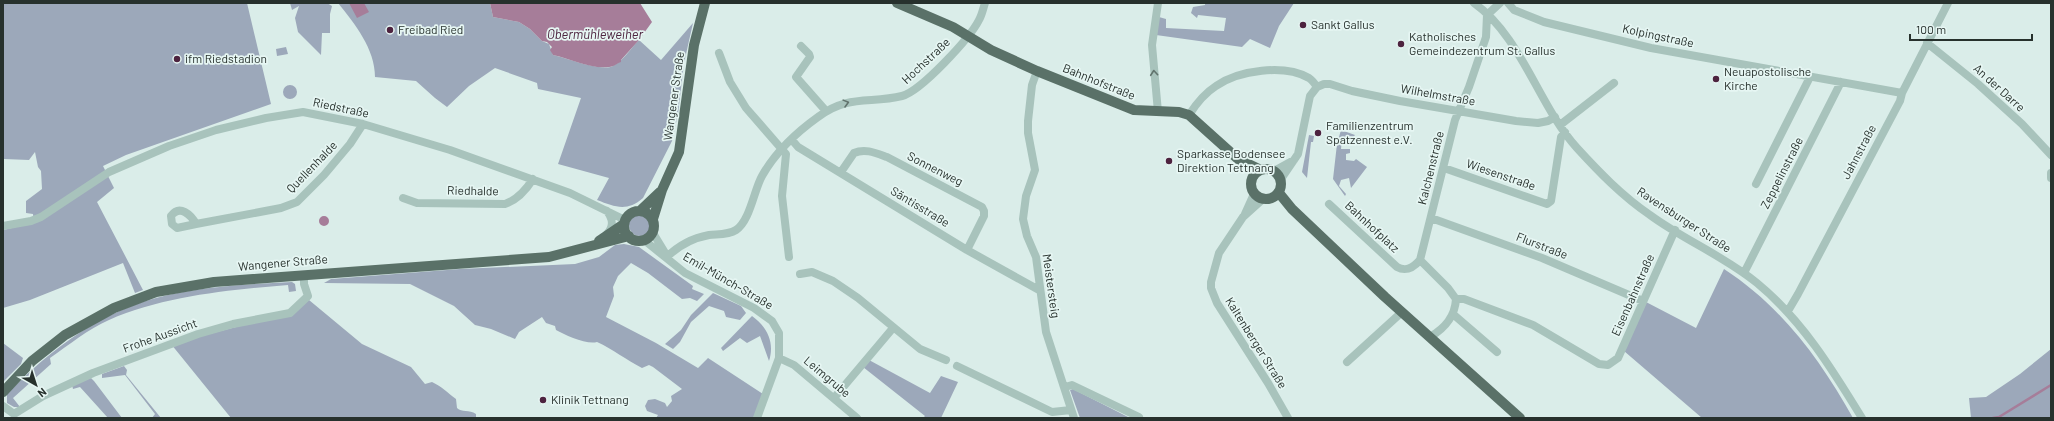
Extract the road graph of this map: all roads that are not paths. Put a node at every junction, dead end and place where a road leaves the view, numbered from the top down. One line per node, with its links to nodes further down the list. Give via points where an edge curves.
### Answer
1 (705, 3): 41 (main road, Wangener Straße, via 694,45 682,140 674,166)
2 (897, 3): 10 (main road, Bahnhofstraße)
3 (985, 3): 10 (street, Hochstraße, via 980,19)
4 (1158, 3): 22 (street, one-way to 4, via 1152,45)
5 (1474, 3): 9 (street, Ravensburger Straße)
6 (1500, 3): 9 (street)
7 (1508, 3): 15 (street, Kolpingstraße, via 1514,10 1568,29 1651,48)
8 (1948, 3): 11 (street, Jahnstraße)
9 (1487, 15): 21 (street, Kalchenstraße, via 1486,37); 24 (street, Ravensburger Straße, via 1515,50)
10 (968, 36): 14 (main road, Bahnhofstraße, via 991,50); 20 (street, Hochstraße, one-way to 10, via 852,101 908,94 921,86)
11 (1927, 43): 19 (street, Jahnstraße); 30 (street, An der Darre, via 1978,84 2022,124)
12 (801, 46): 20 (street, via 810,57 796,78)
13 (719, 53): 29 (street, via 730,82 746,108)
14 (1037, 71): 22 (main road, Bahnhofstraße, via 1134,110); 65 (street, Meistersteig, via 1032,85 1028,121 1035,170 1026,196 1023,219 1036,257)
15 (1810, 77): 16 (street, Kolpingstraße); 40 (street)
16 (1841, 82): 19 (street, Kolpingstraße); 63 (street, Zeppelinstraße)
17 (1614, 83): 26 (street)
18 (1317, 87): 21 (street, Wilhelmstraße, via 1330,84 1352,91); 23 (street, via 1310,78 1292,73 1266,70 1248,73 1217,86 1194,106); 36 (street, via 1310,96 1298,154)
19 (1902, 92): 68 (street, Jahnstraße, via 1900,101)
20 (826, 111): 28 (street, Hochstraße)
21 (1458, 111): 24 (street, Wilhelmstraße, via 1538,123); 32 (street, Kalchenstraße)
22 (1158, 112): 23 (main road, Bahnhofstraße)
23 (1189, 115): 31 (main road)
24 (1555, 117): 26 (street, Ravensburger Straße)
25 (363, 124): 38 (street, Riedstraße, via 450,150); 50 (street, Quellenhalde, via 324,175 297,202 281,208); 51 (street, Riedstraße, via 303,112 216,130 169,146 108,172 54,210 31,221)
26 (1560, 125): 27 (street, Ravensburger Straße)
27 (1565, 132): 32 (street, Wiesenstraße, via 1561,137 1551,201 1547,204); 52 (street, Ravensburger Straße, via 1616,189 1651,216)
28 (792, 140): 29 (street, Hochstraße); 34 (street, Säntisstraße)
29 (783, 148): 59 (street, Hochstraße, via 762,176 752,203 737,229 730,233 691,240); 60 (street, via 786,154 782,196)
30 (2051, 155)
31 (1238, 159): 33 (main road); 39 (main road)
32 (1444, 168): 48 (street, Kalchenstraße)
33 (1261, 170): 36 (main road, via 1268,169); 39 (main road)
34 (841, 172): 58 (street, Säntisstraße); 58 (street, Sonnenweg, via 854,153 873,152 982,207 984,216)
35 (2051, 173): 37 (street)
36 (1277, 175): 42 (main road, via 1282,186)
37 (2051, 178)
38 (533, 179): 43 (street, Riedhalde, via 524,191 505,204 417,202); 46 (street, Riedstraße, via 570,193)
39 (1251, 180): 42 (main road, via 1251,188)
40 (1756, 184)
41 (662, 190): 45 (main road, Wangener Straße); 47 (main road, Wangener Straße)
42 (1267, 196): 69 (main road, via 1292,209); 87 (street, Kaltenberger Straße, via 1245,215 1219,253 1211,288 1217,303)
43 (403, 198)
44 (1329, 204): 61 (street, Bahnhofplatz, via 1397,267 1411,268)
45 (641, 210): 47 (main road); 49 (main road, via 633,212)
46 (607, 212): 49 (street, Riedstraße); 54 (street, via 612,219 612,226)
47 (653, 218): 53 (main road)
48 (1431, 218): 61 (street, Kalchenstraße); 67 (street, Flurstraße, via 1542,258)
49 (624, 222): 54 (main road, Wangener Straße); 55 (main road)
50 (196, 224)
51 (3, 226)
52 (1675, 230): 63 (street, Ravensburger Straße); 67 (street, Eisenbahnstraße)
53 (653, 233): 56 (main road); 59 (street, Emil-Münch-Straße)
54 (605, 236): 57 (main road, Wangener Straße)
55 (628, 236): 56 (main road, via 634,240); 57 (main road, Wangener Straße)
56 (644, 240): 59 (street, Emil-Münch-Straße)
57 (596, 244): 64 (main road, Wangener Straße, via 574,252 536,258)
58 (968, 250): 65 (street, Säntisstraße)
59 (667, 257): 74 (street, Emil-Münch-Straße, via 685,273 768,317 779,333)
60 (789, 257)
61 (1420, 260): 66 (street)
62 (800, 274): 71 (street, via 812,272 833,281 858,298)
63 (1744, 274): 68 (street, Ravensburger Straße)
64 (304, 275): 79 (main road, Wangener Straße, via 188,285 127,302 65,335 32,362); 81 (street, Frohe Aussicht, via 308,296 290,313 198,334 118,363 65,385 14,414)
65 (1039, 290): 78 (street, Meistersteig, via 1046,332)
66 (1456, 299): 67 (street, Eisenbahnstraße, via 1464,298 1533,324 1599,364 1608,365 1618,358); 70 (street)
67 (1643, 301)
68 (1788, 311): 89 (street, Ravensburger Straße, via 1808,335)
69 (1402, 312): 72 (main road); 76 (street)
70 (1454, 315): 72 (street); 73 (street)
71 (893, 328): 75 (street, via 920,349); 80 (street)
72 (1430, 337): 88 (main road)
73 (1497, 352)
74 (779, 358): 80 (street, Leimgrube, via 794,364); 84 (street, Emil-Münch-Straße)
75 (946, 360)
76 (1347, 362)
77 (957, 366): 82 (street, via 1052,412)
78 (1065, 387): 82 (street, Meistersteig); 83 (street, via 1072,385)
79 (3, 392)
80 (834, 398): 85 (street, Leimgrube)
81 (3, 406)
82 (1071, 410): 86 (street, Meistersteig)
83 (1139, 417)
84 (757, 418)
85 (857, 418)
86 (1074, 418)
87 (1288, 418)
88 (1520, 418)
89 (1862, 418)

